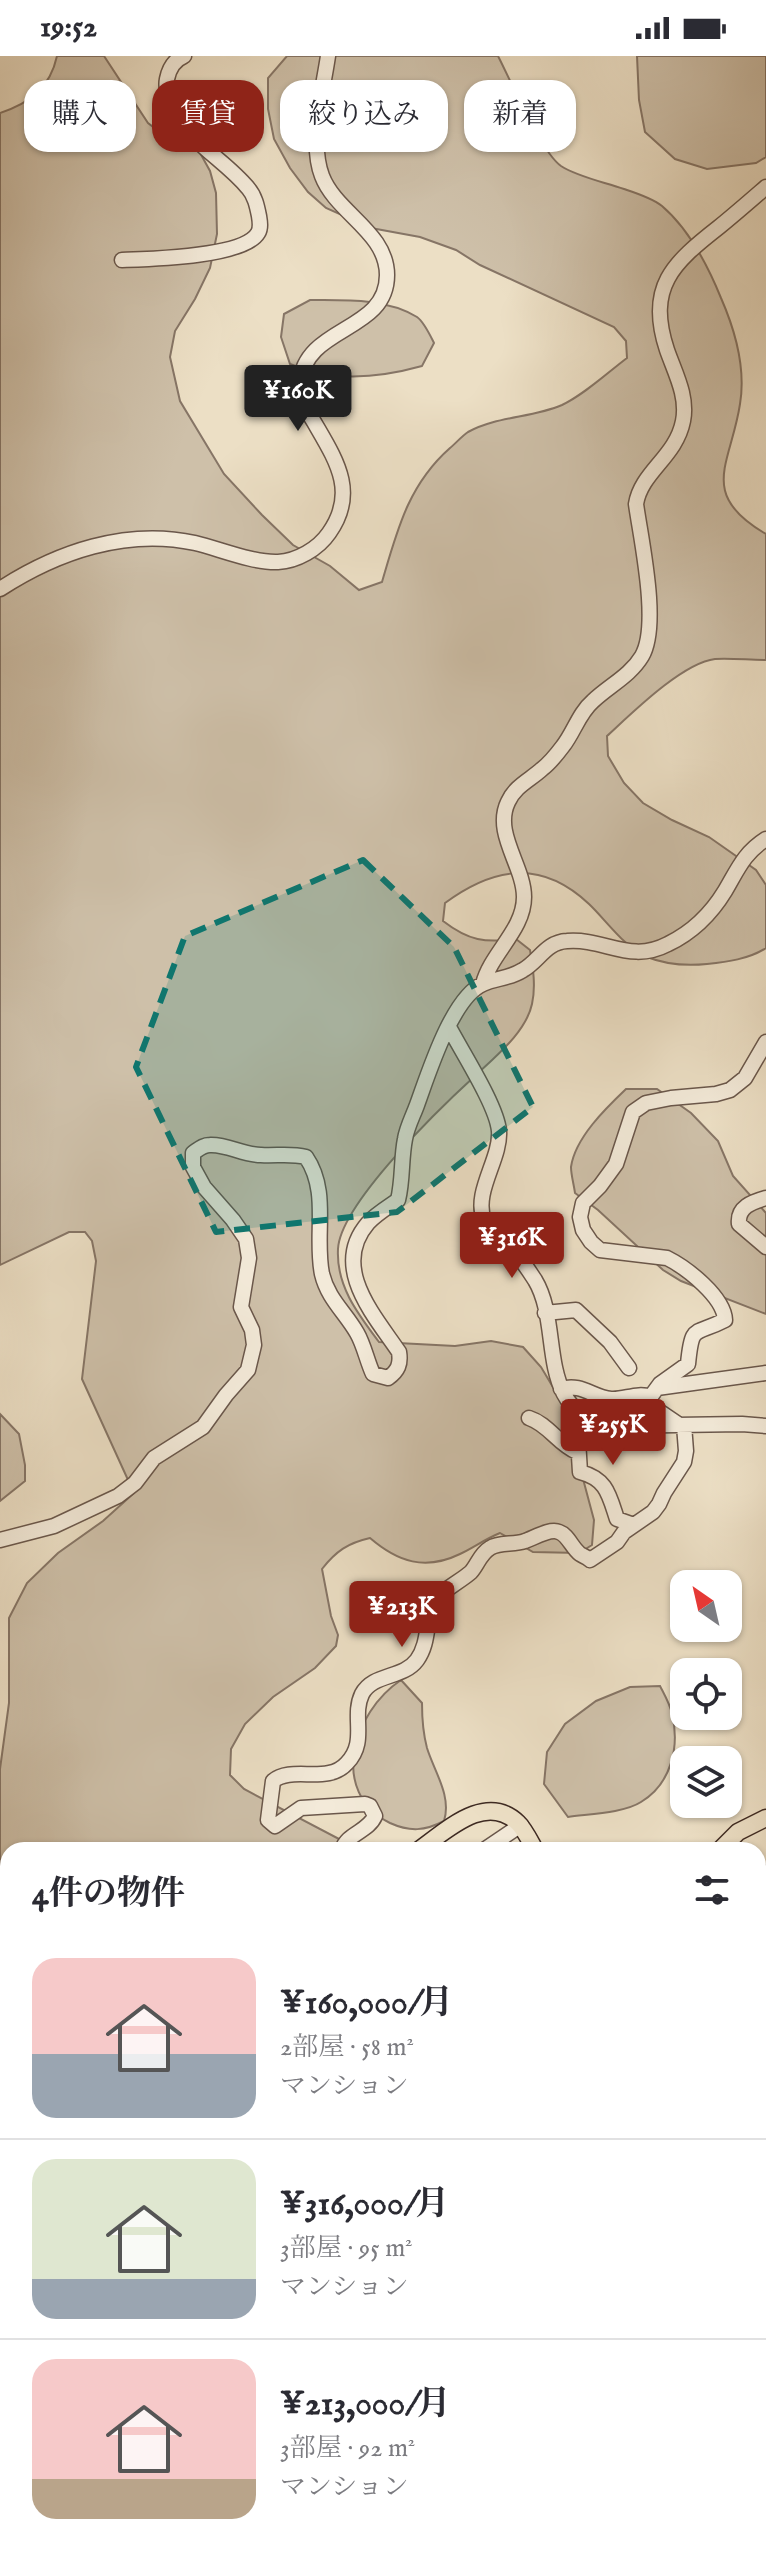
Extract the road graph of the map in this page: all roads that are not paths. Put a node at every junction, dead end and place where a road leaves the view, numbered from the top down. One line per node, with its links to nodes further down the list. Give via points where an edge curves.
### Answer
1 (184, 56): 4 (street, via 170,69 169,100 192,138 248,188 256,202 259,232 251,241 199,256)
2 (328, 56): 5 (street, via 317,149 321,175 378,246 387,275 372,312 316,348 300,384 306,409 338,463 343,501 339,519 314,549 288,560 257,559 167,539 110,542 53,559)
3 (766, 187): 7 (street, via 690,249 667,277 659,305 661,332 685,408 670,452 638,493 636,504 649,602 648,640 630,672 592,701 563,747 515,789 506,805 504,826 524,895 522,914)
4 (122, 260)
5 (0, 589)
6 (766, 839): 7 (street, via 748,852 699,925 668,944 638,953 586,942 556,943 524,970)
7 (483, 984): 8 (street, via 465,998)
8 (449, 1027): 12 (street, via 496,1116 500,1134 482,1201 484,1220 537,1284); 23 (street, via 407,1130 398,1200 369,1221 355,1249 353,1270 360,1295 399,1352 396,1373 388,1378 373,1374 357,1333 327,1290 317,1178 306,1157 205,1144 193,1153 193,1167 246,1239 249,1258 241,1307 254,1345 248,1370 203,1427 154,1458 118,1496 54,1526)
9 (766, 1042): 16 (street, via 745,1078 730,1090 646,1103 633,1112 616,1164 583,1203 583,1230 600,1250 667,1258 725,1309 725,1320 693,1334 688,1364)
10 (766, 1198): 11 (street, via 743,1208 738,1217 739,1224)
11 (766, 1247)
12 (545, 1313): 13 (street, via 576,1310); 15 (street)
13 (629, 1368)
14 (766, 1373): 16 (street)
15 (561, 1389): 16 (street, via 582,1387 607,1398); 18 (street, via 575,1410)
16 (653, 1392): 19 (street, via 650,1405)
17 (529, 1418): 21 (street)
18 (590, 1420): 19 (street, via 611,1426); 21 (street)
19 (681, 1424): 20 (street); 22 (street, via 684,1462 653,1512)
20 (766, 1426)
21 (577, 1452): 22 (street, via 580,1472 596,1476 617,1519)
22 (634, 1525): 26 (street, via 590,1560 561,1532 492,1546 468,1575 439,1596 414,1664 366,1687 357,1708 358,1745 347,1764 325,1774 280,1775 273,1781 268,1820 275,1826 301,1808 370,1806 372,1824)
23 (0, 1540)
24 (766, 1818): 30 (main road)
25 (521, 1825): 27 (main road, via 506,1813 475,1813); 28 (street); 29 (main road)
26 (345, 1842)
27 (431, 1842)
28 (496, 1842)
29 (531, 1842)
30 (728, 1842)

